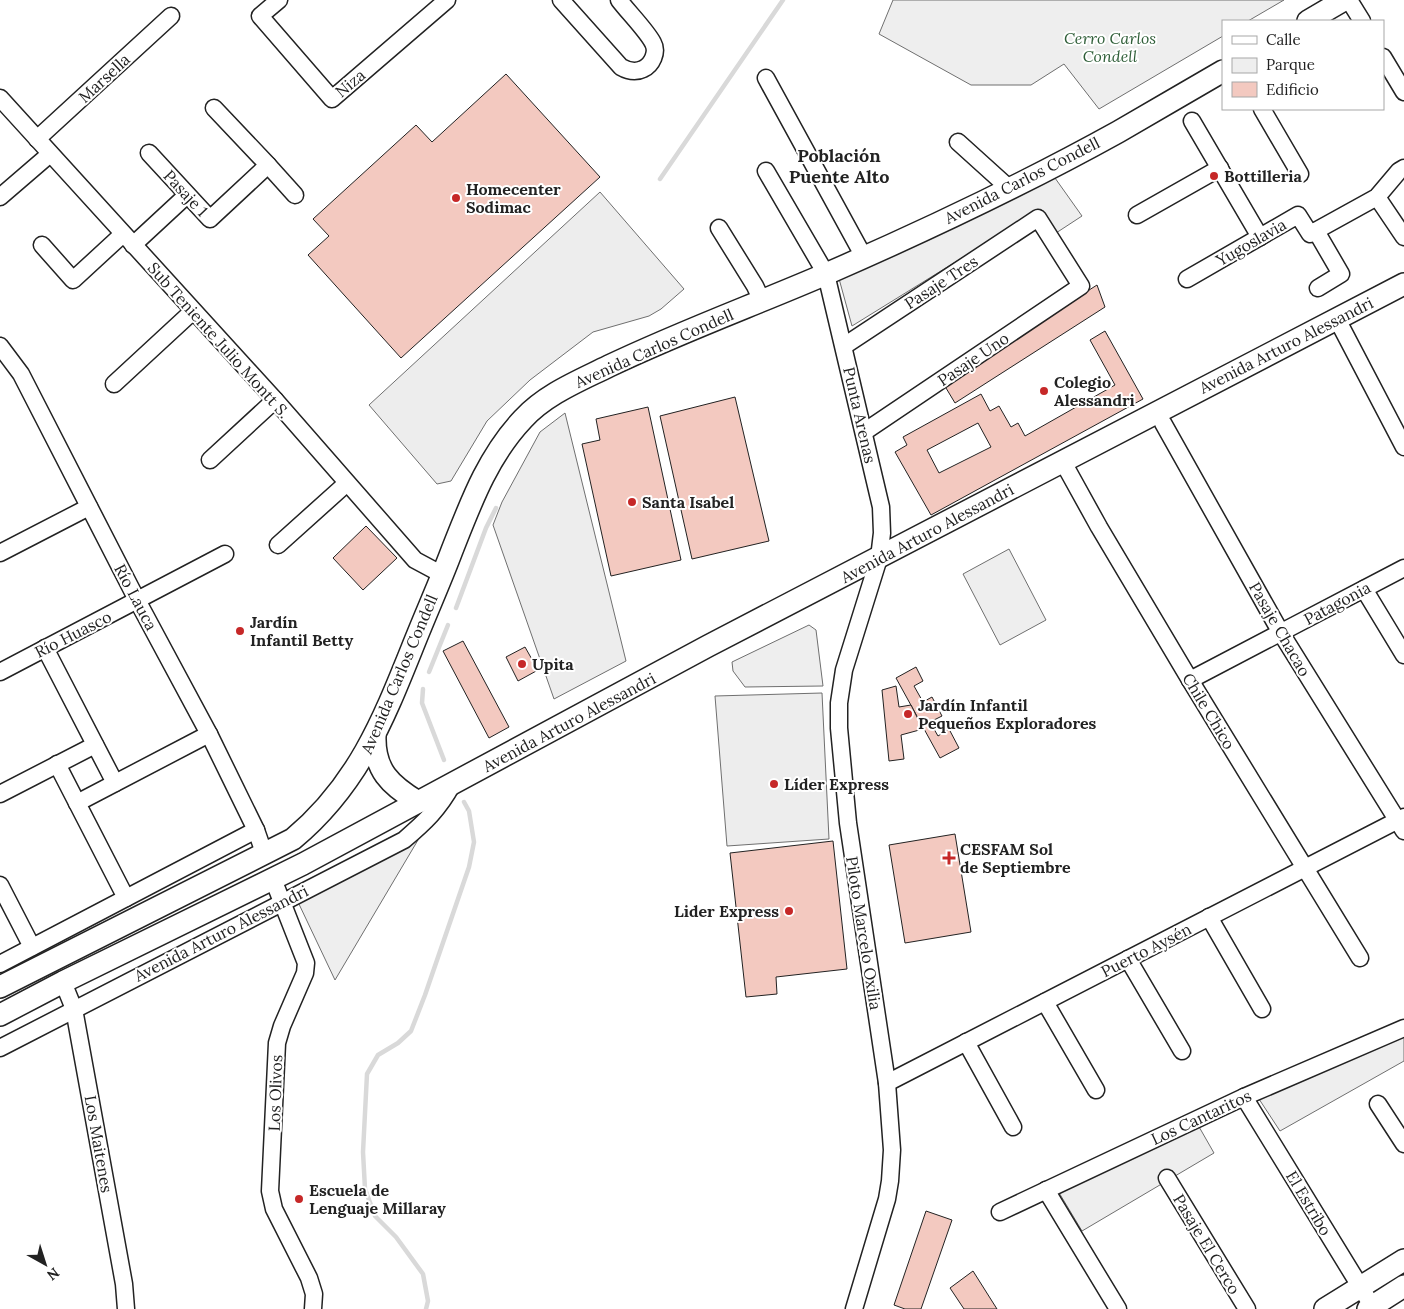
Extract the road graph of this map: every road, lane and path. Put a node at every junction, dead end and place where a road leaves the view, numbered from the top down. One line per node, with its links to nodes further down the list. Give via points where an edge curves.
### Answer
1 (279, 0): 2 (street, Niza, via 260,16 332,99)
2 (447, 0)
3 (561, 0): 4 (street, via 621,67 629,71 640,70 653,60 653,43)
4 (619, 0)
5 (1344, 0): 8 (main road)
6 (1349, 0): 9 (street)
7 (171, 16): 18 (street, Marsella)
8 (1310, 20)
9 (1361, 20)
10 (1384, 59): 13 (street)
11 (1222, 72): 27 (main road, Avenida Carlos Condell, via 1119,132)
12 (766, 78): 40 (street)
13 (1404, 92)
14 (0, 98): 18 (street, Sub Teniente Julio Montt S.)
15 (214, 108): 22 (street)
16 (1263, 110): 26 (street)
17 (1192, 121): 23 (street)
18 (37, 139): 21 (street, Sub Teniente Julio Montt S.)
19 (958, 142): 27 (street)
20 (149, 153): 29 (street, Pasaje 1)
21 (50, 154): 31 (street); 38 (street, Sub Teniente Julio Montt S.)
22 (268, 166): 28 (street); 29 (street, Pasaje 1, via 210,219)
23 (1220, 168): 32 (street); 36 (street)
24 (1404, 168): 30 (street)
25 (766, 171): 41 (street, Punta Arenas)
26 (1300, 174)
27 (1010, 189): 40 (main road, Avenida Carlos Condell)
28 (295, 194)
29 (187, 195): 38 (street)
30 (1377, 196): 35 (street); 37 (street)
31 (0, 197)
32 (1137, 215)
33 (1038, 218): 49 (street, Pasaje Tres); 53 (street, Pasaje Uno, via 1081,286)
34 (719, 228): 45 (street)
35 (1316, 231): 36 (street, Yugoslavia, via 1310,234 1298,215); 44 (street, via 1341,274)
36 (1260, 237): 42 (street, Yugoslavia)
37 (1404, 238)
38 (128, 240): 39 (street, via 73,280); 46 (street, Sub Teniente Julio Montt S.)
39 (42, 245)
40 (864, 257): 41 (main road, Avenida Carlos Condell)
41 (826, 274): 45 (main road, Avenida Carlos Condell); 49 (street, Punta Arenas)
42 (1187, 278)
43 (1404, 284): 47 (main road, Avenida Arturo Alessandri)
44 (1318, 288)
45 (762, 301): 64 (main road, Avenida Carlos Condell, via 657,344 564,388 542,402 505,440 487,468 466,512)
46 (193, 311): 50 (street); 51 (street, Sub Teniente Julio Montt S.)
47 (1337, 319): 54 (street); 56 (main road, Avenida Arturo Alessandri)
48 (0, 346): 58 (street, Río Lauca, via 21,374)
49 (844, 346): 53 (street, Punta Arenas)
50 (114, 384)
51 (275, 400): 55 (street); 57 (street, Sub Teniente Julio Montt S.)
52 (1163, 423): 67 (street, Pasaje Chacao)
53 (864, 432): 62 (street, Punta Arenas, via 881,508)
54 (1404, 447)
55 (210, 460)
56 (1063, 462): 62 (main road, Avenida Arturo Alessandri); 71 (street, Chile Chico)
57 (347, 483): 59 (street); 64 (street, Sub Teniente Julio Montt S., via 415,560)
58 (89, 507): 60 (street); 66 (street, Río Lauca)
59 (278, 545)
60 (2, 547)
61 (225, 554): 66 (street, Río Huasco)
62 (879, 558): 77 (main road, Avenida Arturo Alessandri); 106 (street, Piloto Marcelo Oxilia, via 844,670 838,728 848,823)
63 (1404, 568): 65 (street, Patagonia)
64 (443, 575): 73 (main road, Avenida Carlos Condell)
65 (1364, 589): 67 (street, Patagonia); 69 (street)
66 (137, 600): 68 (street, Río Huasco); 72 (street, Río Lauca)
67 (1281, 633): 71 (street, Patagonia); 81 (street, Pasaje Chacao)
68 (45, 648): 70 (street, Río Huasco); 74 (street)
69 (1404, 655)
70 (1, 668)
71 (1190, 680): 85 (street, Chile Chico)
72 (209, 734): 76 (street); 82 (street, Río Lauca)
73 (375, 736): 79 (main road, via 376,756 386,776 401,792); 83 (main road, Avenida Carlos Condell, via 338,794)
74 (95, 745): 75 (street); 76 (street)
75 (57, 764): 78 (street); 80 (street)
76 (115, 783): 80 (street)
77 (452, 784): 79 (main road, Avenida Arturo Alessandri); 89 (street, Avenida Arturo Alessandri, via 442,804 404,840)
78 (0, 794)
79 (418, 802): 86 (main road, Avenida Arturo Alessandri)
80 (77, 803): 88 (street)
81 (1402, 823): 85 (street, Puerto Aysén)
82 (256, 830): 84 (street, Río Lauca); 88 (street)
83 (294, 839): 84 (main road); 86 (main road)
84 (264, 853): 97 (main road)
85 (1305, 868): 91 (street, Puerto Aysén); 93 (street, Chile Chico)
86 (273, 878): 89 (street, Los Olivos); 96 (main road, Avenida Arturo Alessandri)
87 (0, 885): 92 (street)
88 (126, 898): 92 (street)
89 (281, 902): 99 (street, Avenida Arturo Alessandri); 120 (street, Los Olivos, via 306,962 305,973 277,1044 270,1191 274,1209 309,1278 314,1294)
90 (0, 908): 92 (street)
91 (1210, 917): 94 (street, Puerto Aysén); 100 (street)
92 (27, 949): 95 (street)
93 (1360, 958)
94 (1128, 959): 98 (street, Puerto Aysén); 105 (street)
95 (0, 964)
96 (63, 982): 99 (street, Los Maitenes); 101 (main road, Avenida Arturo Alessandri)
97 (0, 987)
98 (1045, 1002): 103 (street, Puerto Aysén); 107 (street)
99 (74, 1009): 104 (street, Avenida Arturo Alessandri); 119 (street, Los Maitenes)
100 (1262, 1009)
101 (0, 1015)
102 (1404, 1028): 108 (street, Los Cantaritos)
103 (966, 1042): 106 (street, Puerto Aysén); 110 (street)
104 (0, 1048)
105 (1182, 1052)
106 (887, 1083): 121 (street, Piloto Marcelo Oxilia, via 892,1150 890,1181 883,1217)
107 (1096, 1090)
108 (1244, 1096): 113 (street, Los Cantaritos); 117 (street, El Estribo)
109 (1378, 1104): 111 (street)
110 (1013, 1127)
111 (1404, 1144)
112 (1167, 1178): 123 (street, Pasaje El Cerco)
113 (1046, 1190): 114 (street, Los Cantaritos); 122 (street)
114 (1000, 1212)
115 (1404, 1260): 117 (main road)
116 (1404, 1286): 118 (main road)
117 (1360, 1287): 118 (street, El Estribo); 124 (main road)
118 (1371, 1308)
119 (126, 1309)
120 (313, 1309)
121 (854, 1309)
122 (1118, 1309)
123 (1247, 1309)
124 (1324, 1309)

